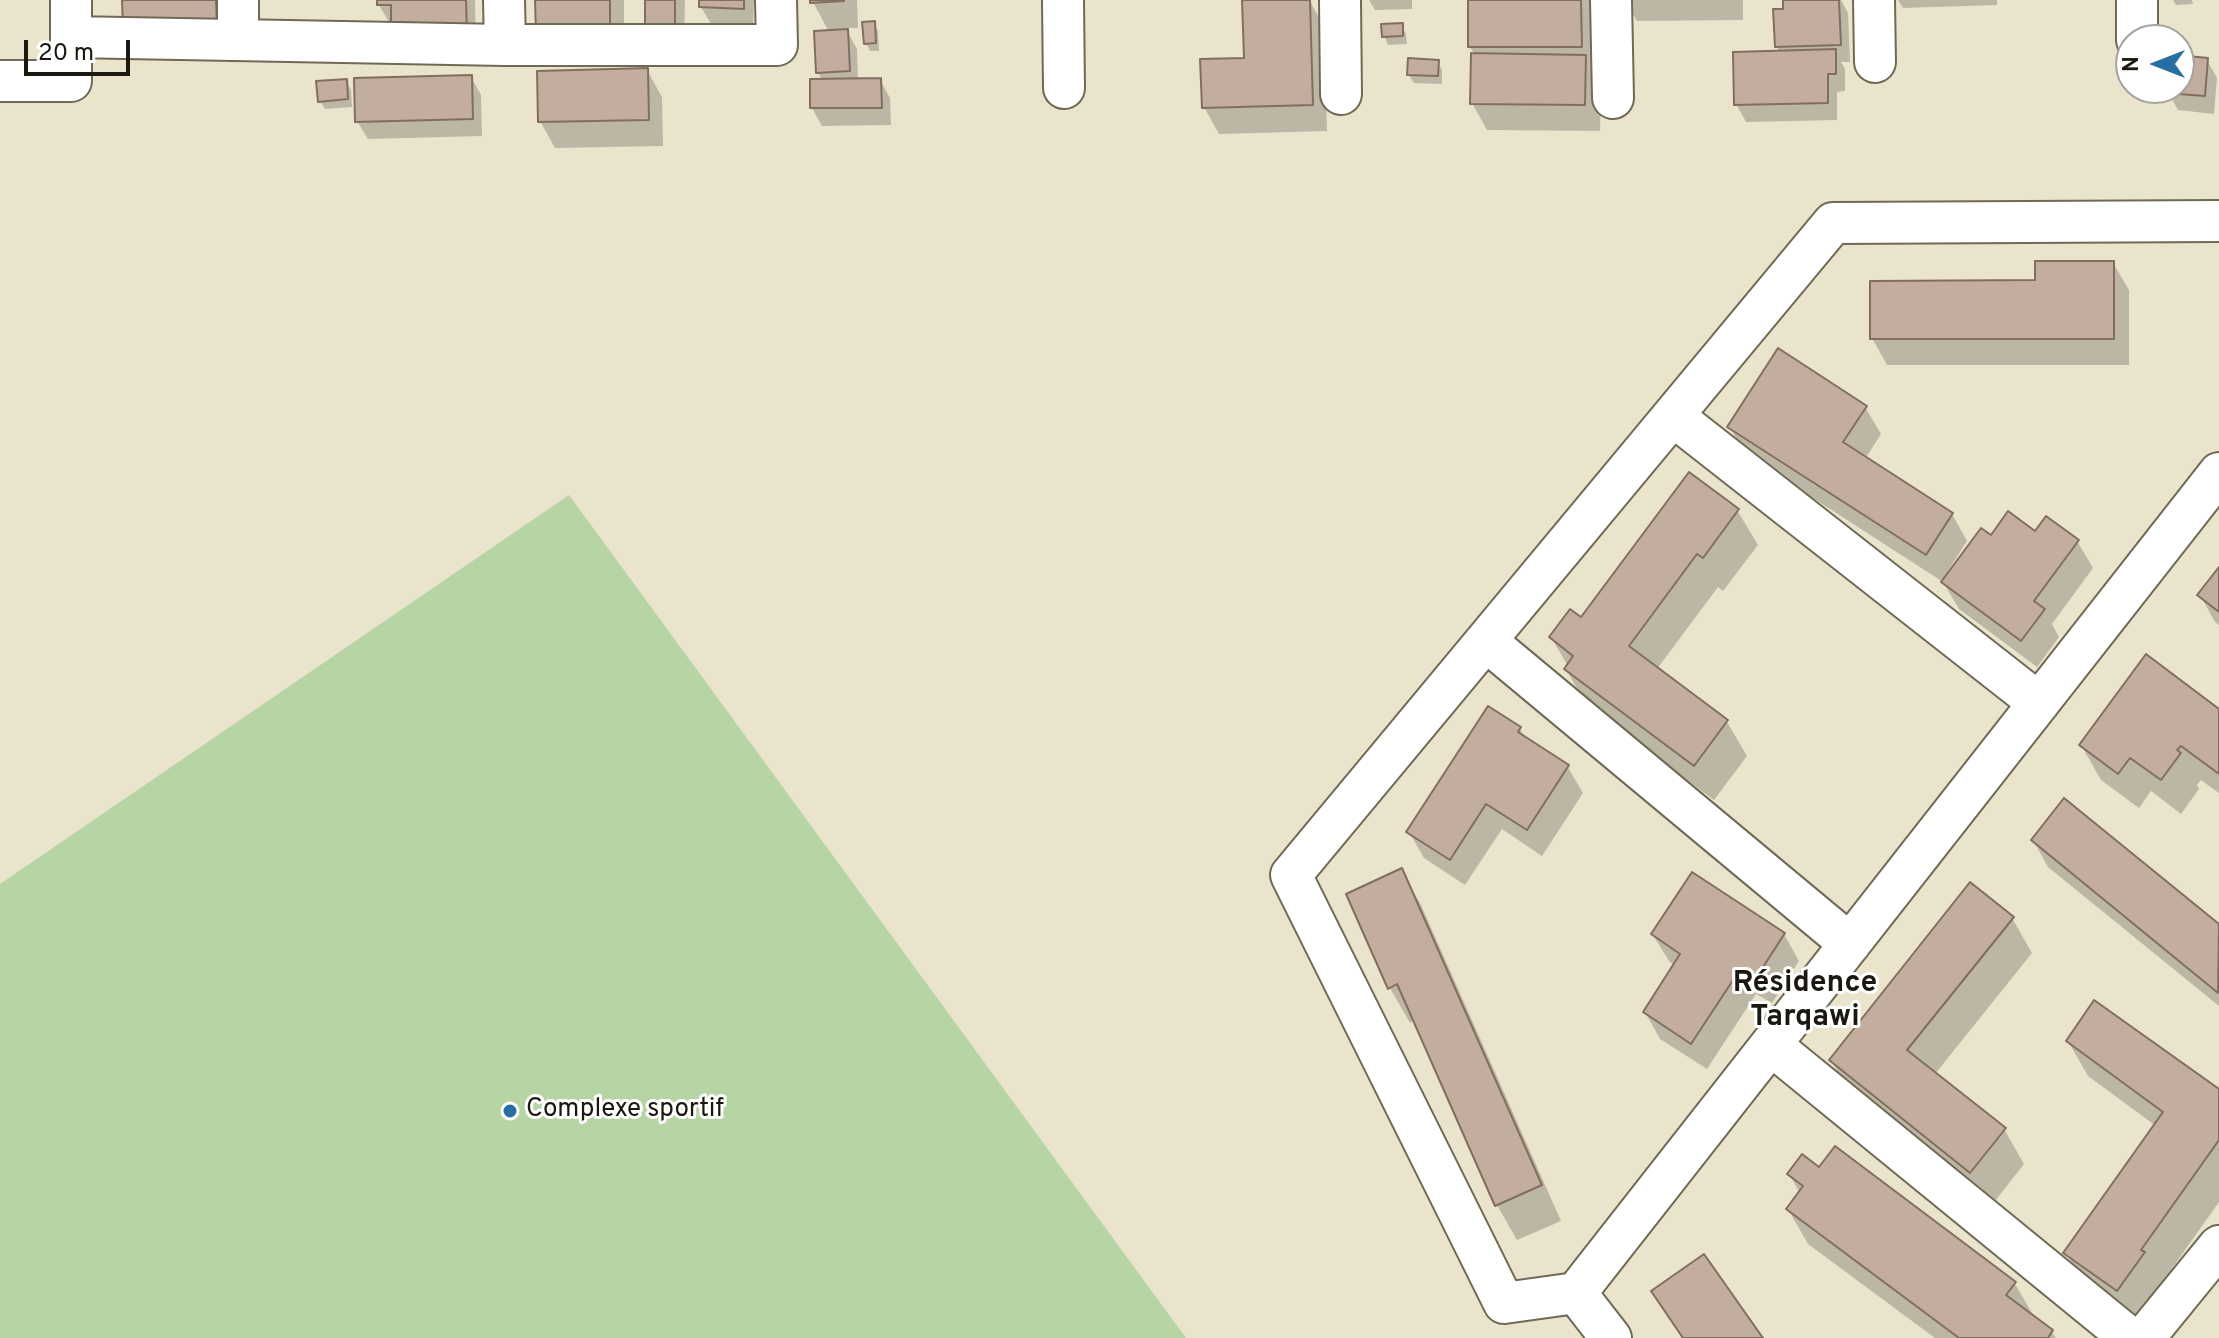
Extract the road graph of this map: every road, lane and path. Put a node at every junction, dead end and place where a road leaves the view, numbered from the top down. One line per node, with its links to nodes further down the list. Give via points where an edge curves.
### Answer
1 (238, 0): 11 (street)
2 (504, 0): 12 (street)
3 (776, 0): 12 (street, via 777,45)
4 (1063, 0): 15 (street)
5 (1340, 0): 16 (street)
6 (1611, 0): 17 (street)
7 (1874, 0): 13 (street)
8 (2137, 0): 10 (street)
9 (71, 18): 11 (street); 14 (street, via 71,81)
10 (2137, 24)
11 (238, 40): 12 (street)
12 (505, 45)
13 (1875, 62)
14 (0, 81)
15 (1064, 88)
16 (1341, 94)
17 (1613, 98)
18 (2219, 221): 19 (street, via 1833,223)
19 (1673, 416): 21 (street); 22 (street)
20 (2219, 473): 22 (street)
21 (1486, 641): 23 (street); 27 (street, via 1291,875 1504,1303)
22 (2039, 703): 23 (street)
23 (1850, 944): 24 (street)
24 (1771, 1045): 27 (street); 29 (street)
25 (2219, 1246): 26 (street)
26 (2205, 1290): 30 (street)
27 (1576, 1293): 28 (street)
28 (1611, 1338)
29 (2130, 1338)
30 (2144, 1338)

